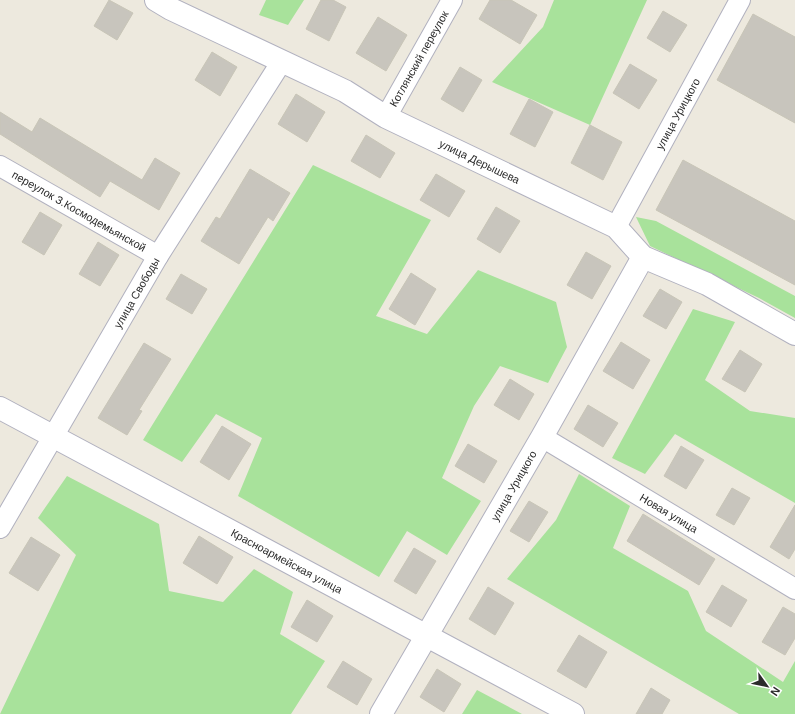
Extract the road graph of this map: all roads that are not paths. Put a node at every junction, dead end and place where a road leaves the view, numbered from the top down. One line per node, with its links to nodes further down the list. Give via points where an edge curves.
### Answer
1 (452, 0): 5 (street, Котлянский переулок)
2 (740, 0): 7 (street, улица Урицкого)
3 (167, 3): 4 (street, улица Дерышева)
4 (282, 61): 5 (street, улица Дерышева, via 345,91); 8 (street, улица Свободы)
5 (386, 117): 7 (street, улица Дерышева)
6 (0, 166): 8 (street, переулок З.Космодемьянской)
7 (616, 227): 9 (street, улица Дерышева)
8 (158, 256): 12 (street, улица Свободы)
9 (644, 257): 10 (street, улица Дерышева, via 707,284); 13 (street, улица Урицкого)
10 (795, 334)
11 (0, 408): 12 (street, Красноармейская улица)
12 (54, 436): 14 (street, улица Свободы); 16 (street, Красноармейская улица)
13 (542, 437): 15 (street, Новая улица); 16 (street, улица Урицкого)
14 (0, 528)
15 (795, 589)
16 (427, 636): 17 (street, улица Урицкого); 18 (street, Красноармейская улица)
17 (381, 714)
18 (573, 714)

